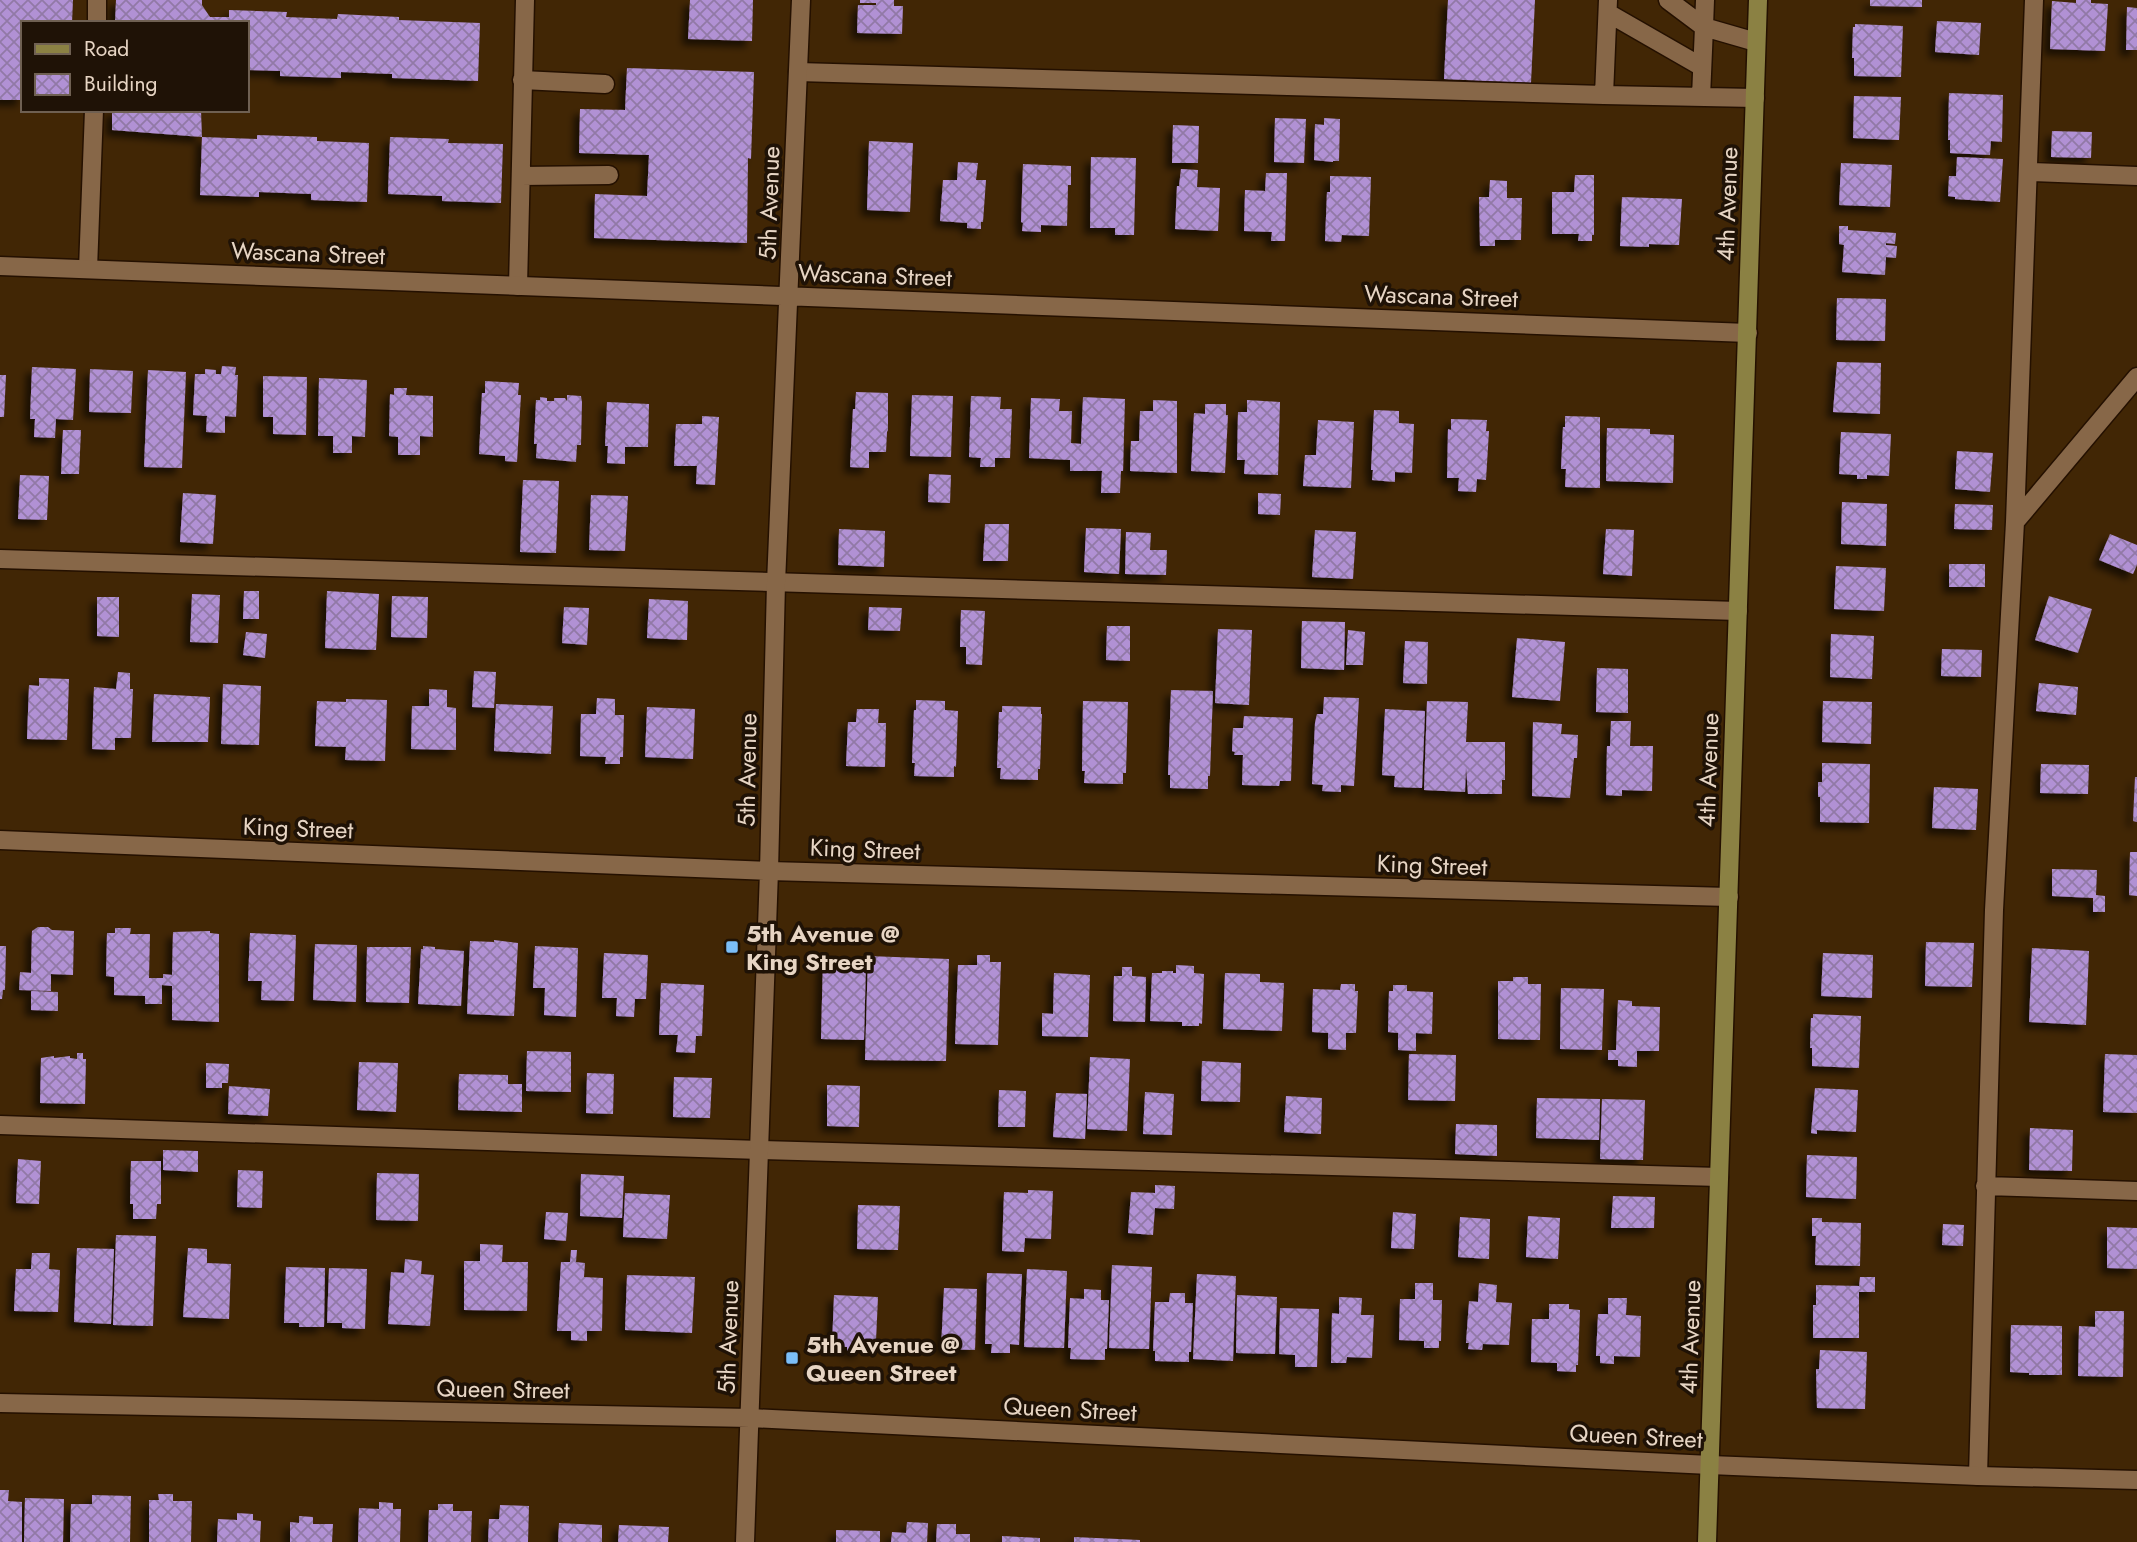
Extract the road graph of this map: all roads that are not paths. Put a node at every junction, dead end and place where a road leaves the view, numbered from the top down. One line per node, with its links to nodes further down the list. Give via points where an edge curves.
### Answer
1 (97, 0): 9 (street)
2 (525, 0): 14 (street)
3 (801, 0): 13 (street, 5th Avenue)
4 (1668, 0): 10 (street)
5 (1705, 0): 10 (street)
6 (1758, 0): 11 (street, 4th Avenue)
7 (2034, 0): 20 (street)
8 (1608, 6): 12 (street); 16 (street)
9 (97, 21)
10 (1704, 27): 11 (street); 12 (street)
11 (1756, 42): 18 (street, 4th Avenue)
12 (1702, 67): 17 (street)
13 (798, 72): 16 (street); 27 (street, 5th Avenue)
14 (523, 80): 15 (street); 22 (street)
15 (605, 84)
16 (1604, 96): 17 (street)
17 (1701, 97): 18 (street)
18 (1755, 98): 28 (street, 4th Avenue)
19 (93, 112): 25 (street)
20 (2029, 172): 23 (street); 30 (street)
21 (609, 175): 22 (street)
22 (521, 176): 26 (street)
23 (2137, 176)
24 (0, 266): 25 (street, Wascana Street)
25 (88, 270): 26 (street, Wascana Street)
26 (518, 286): 27 (street, Wascana Street)
27 (790, 296): 28 (street, Wascana Street); 32 (street, 5th Avenue)
28 (1748, 332): 33 (street, 4th Avenue)
29 (2137, 377): 30 (street)
30 (2015, 522): 40 (street)
31 (0, 559): 32 (street)
32 (776, 583): 33 (street); 35 (street, 5th Avenue)
33 (1738, 611): 36 (street, 4th Avenue)
34 (0, 840): 35 (street, King Street)
35 (769, 871): 36 (street, King Street); 38 (street, 5th Avenue)
36 (1728, 897): 39 (street, 4th Avenue)
37 (0, 1125): 38 (street)
38 (760, 1150): 39 (street); 43 (street, 5th Avenue)
39 (1719, 1177): 44 (street, 4th Avenue)
40 (1985, 1186): 41 (street); 45 (street)
41 (2137, 1191)
42 (0, 1403): 43 (street, Queen Street)
43 (750, 1418): 44 (street, Queen Street); 47 (street, 5th Avenue)
44 (1710, 1465): 45 (street, Queen Street); 48 (street, 4th Avenue)
45 (1978, 1476): 46 (street, Queen Street)
46 (2137, 1480)
47 (745, 1542)
48 (1707, 1542)

